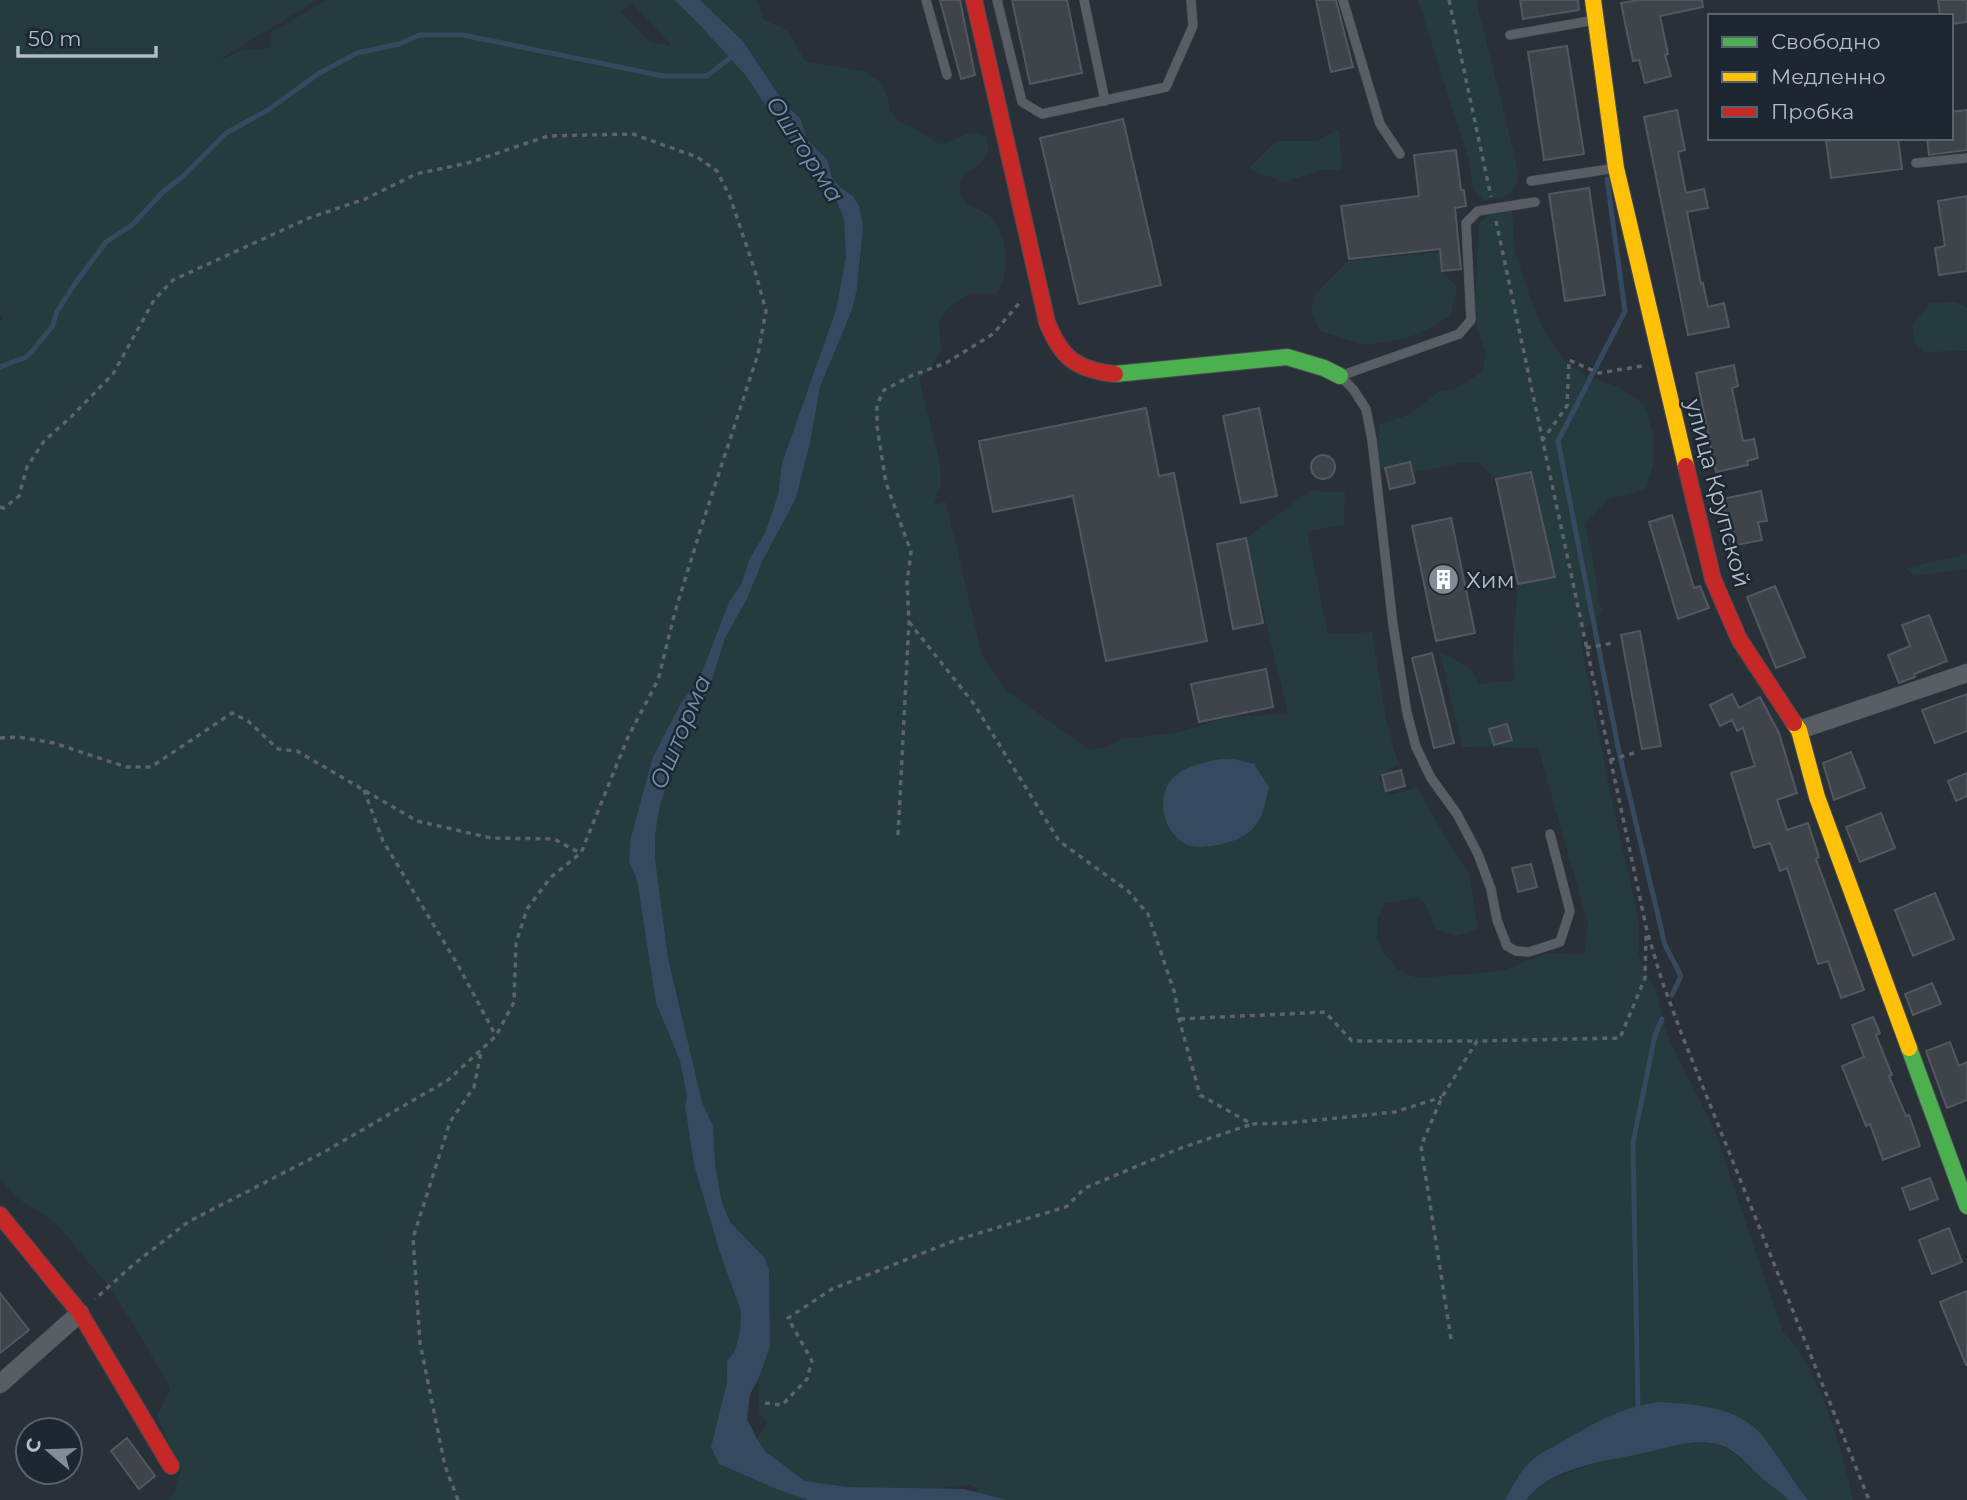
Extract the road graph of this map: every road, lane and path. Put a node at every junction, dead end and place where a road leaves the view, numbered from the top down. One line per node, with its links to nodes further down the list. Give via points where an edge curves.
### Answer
1 (926, 0): 11 (lane)
2 (974, 0): 20 (street)
3 (997, 0): 12 (lane, via 1022,102 1042,114)
4 (1084, 0): 12 (lane)
5 (1191, 0): 12 (lane, via 1193,26 1166,88)
6 (1343, 0): 13 (lane, via 1380,124)
7 (1449, 0): 19 (path)
8 (1593, 0): 9 (street, улица Крупской)
9 (1595, 19): 10 (lane); 16 (street, улица Крупской)
10 (1510, 35)
11 (947, 75)
12 (1105, 101)
13 (1400, 154)
14 (1967, 158): 15 (lane)
15 (1916, 163)
16 (1616, 168): 17 (lane); 21 (street, улица Крупской)
17 (1531, 181)
18 (1535, 202): 19 (lane)
19 (1493, 208): 22 (lane, via 1478,211 1466,223 1471,320 1459,334); 23 (path)
20 (1036, 276): 22 (street, via 1051,337 1060,351 1089,371 1119,374 1287,358); 25 (path, via 993,334 946,363 884,390 877,405 886,483 911,552)
21 (1662, 362): 23 (path, via 1599,373 1569,360 1567,406); 29 (street, улица Крупской, via 1713,579 1740,639)
22 (1340, 376): 34 (lane, via 1366,410 1393,625 1416,747 1471,840 1491,889 1502,937 1516,951 1529,952 1560,942 1567,926 1570,911)
23 (1542, 441): 27 (path)
24 (0, 507): 36 (path, via 19,496 27,467 44,440 113,374 154,300 173,280 416,174 468,163 548,136 633,134 697,157 717,171 730,197 766,311 758,354 675,612 658,680 628,737)
25 (909, 622): 35 (path); 38 (path, via 974,704 1059,841 1128,891 1148,914)
26 (1613, 643): 27 (path)
27 (1586, 648): 32 (path)
28 (1967, 673): 29 (street)
29 (1799, 730): 44 (street, улица Крупской, via 1817,797)
30 (0, 738): 33 (path, via 54,743 126,767 151,767 232,713 248,721 278,749 297,751)
31 (1634, 754): 32 (path)
32 (1610, 760): 37 (path)
33 (363, 788): 36 (path, via 417,821 491,838 554,839); 39 (path, via 383,841)
34 (1550, 834)
35 (898, 835)
36 (580, 853): 39 (path, via 551,877 527,909 516,943 514,1002)
37 (1647, 931): 40 (path, via 1645,978 1620,1038); 52 (path, via 1682,1035)
38 (1179, 1019): 40 (path, via 1325,1012 1352,1041); 43 (path, via 1200,1095)
39 (496, 1037): 41 (path)
40 (1477, 1041): 42 (path)
41 (482, 1051): 46 (path, via 448,1080 326,1152 188,1222); 51 (path, via 474,1087 450,1122 413,1238 420,1343 445,1466)
42 (1441, 1097): 43 (path, via 1395,1112); 47 (path, via 1421,1146)
43 (1252, 1124): 49 (path, via 1085,1188 1066,1206 956,1240 832,1289 788,1318 812,1361 807,1379 782,1405)
44 (1967, 1206)
45 (0, 1215): 46 (street)
46 (80, 1313): 48 (street); 50 (street)
47 (1451, 1339)
48 (0, 1384)
49 (765, 1403)
50 (171, 1466)
51 (458, 1500)
52 (1869, 1500)

